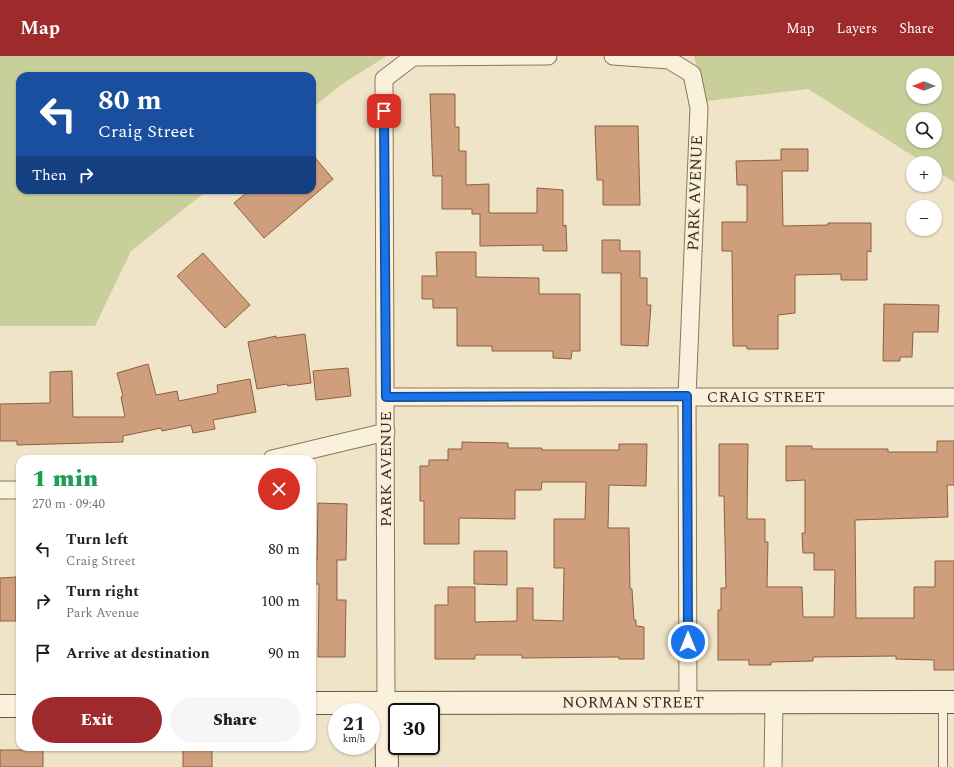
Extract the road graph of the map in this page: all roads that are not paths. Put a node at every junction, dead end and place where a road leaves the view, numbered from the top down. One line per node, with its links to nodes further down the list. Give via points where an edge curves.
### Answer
1 (548, 56): 4 (street, PARK AVENUE, via 413,57 384,79)
2 (613, 56): 3 (street, PARK AVENUE, via 669,60 692,74 699,108)
3 (687, 396): 4 (street, CRAIG STREET); 5 (street, CRAIG STREET); 14 (street, PARK AVENUE)
4 (386, 397): 6 (street, PARK AVENUE)
5 (954, 397)
6 (386, 432): 7 (street); 10 (street, PARK AVENUE)
7 (289, 455)
8 (0, 490): 9 (street)
9 (16, 490)
10 (386, 702): 13 (street, NORMAN STREET); 14 (street, NORMAN STREET); 17 (street, PARK AVENUE)
11 (774, 702): 12 (street, NORMAN STREET); 14 (street, NORMAN STREET); 18 (street)
12 (949, 702): 19 (lane)
13 (316, 703)
14 (688, 703)
15 (0, 706): 16 (street)
16 (16, 706)
17 (387, 767)
18 (773, 767)
19 (943, 767)

